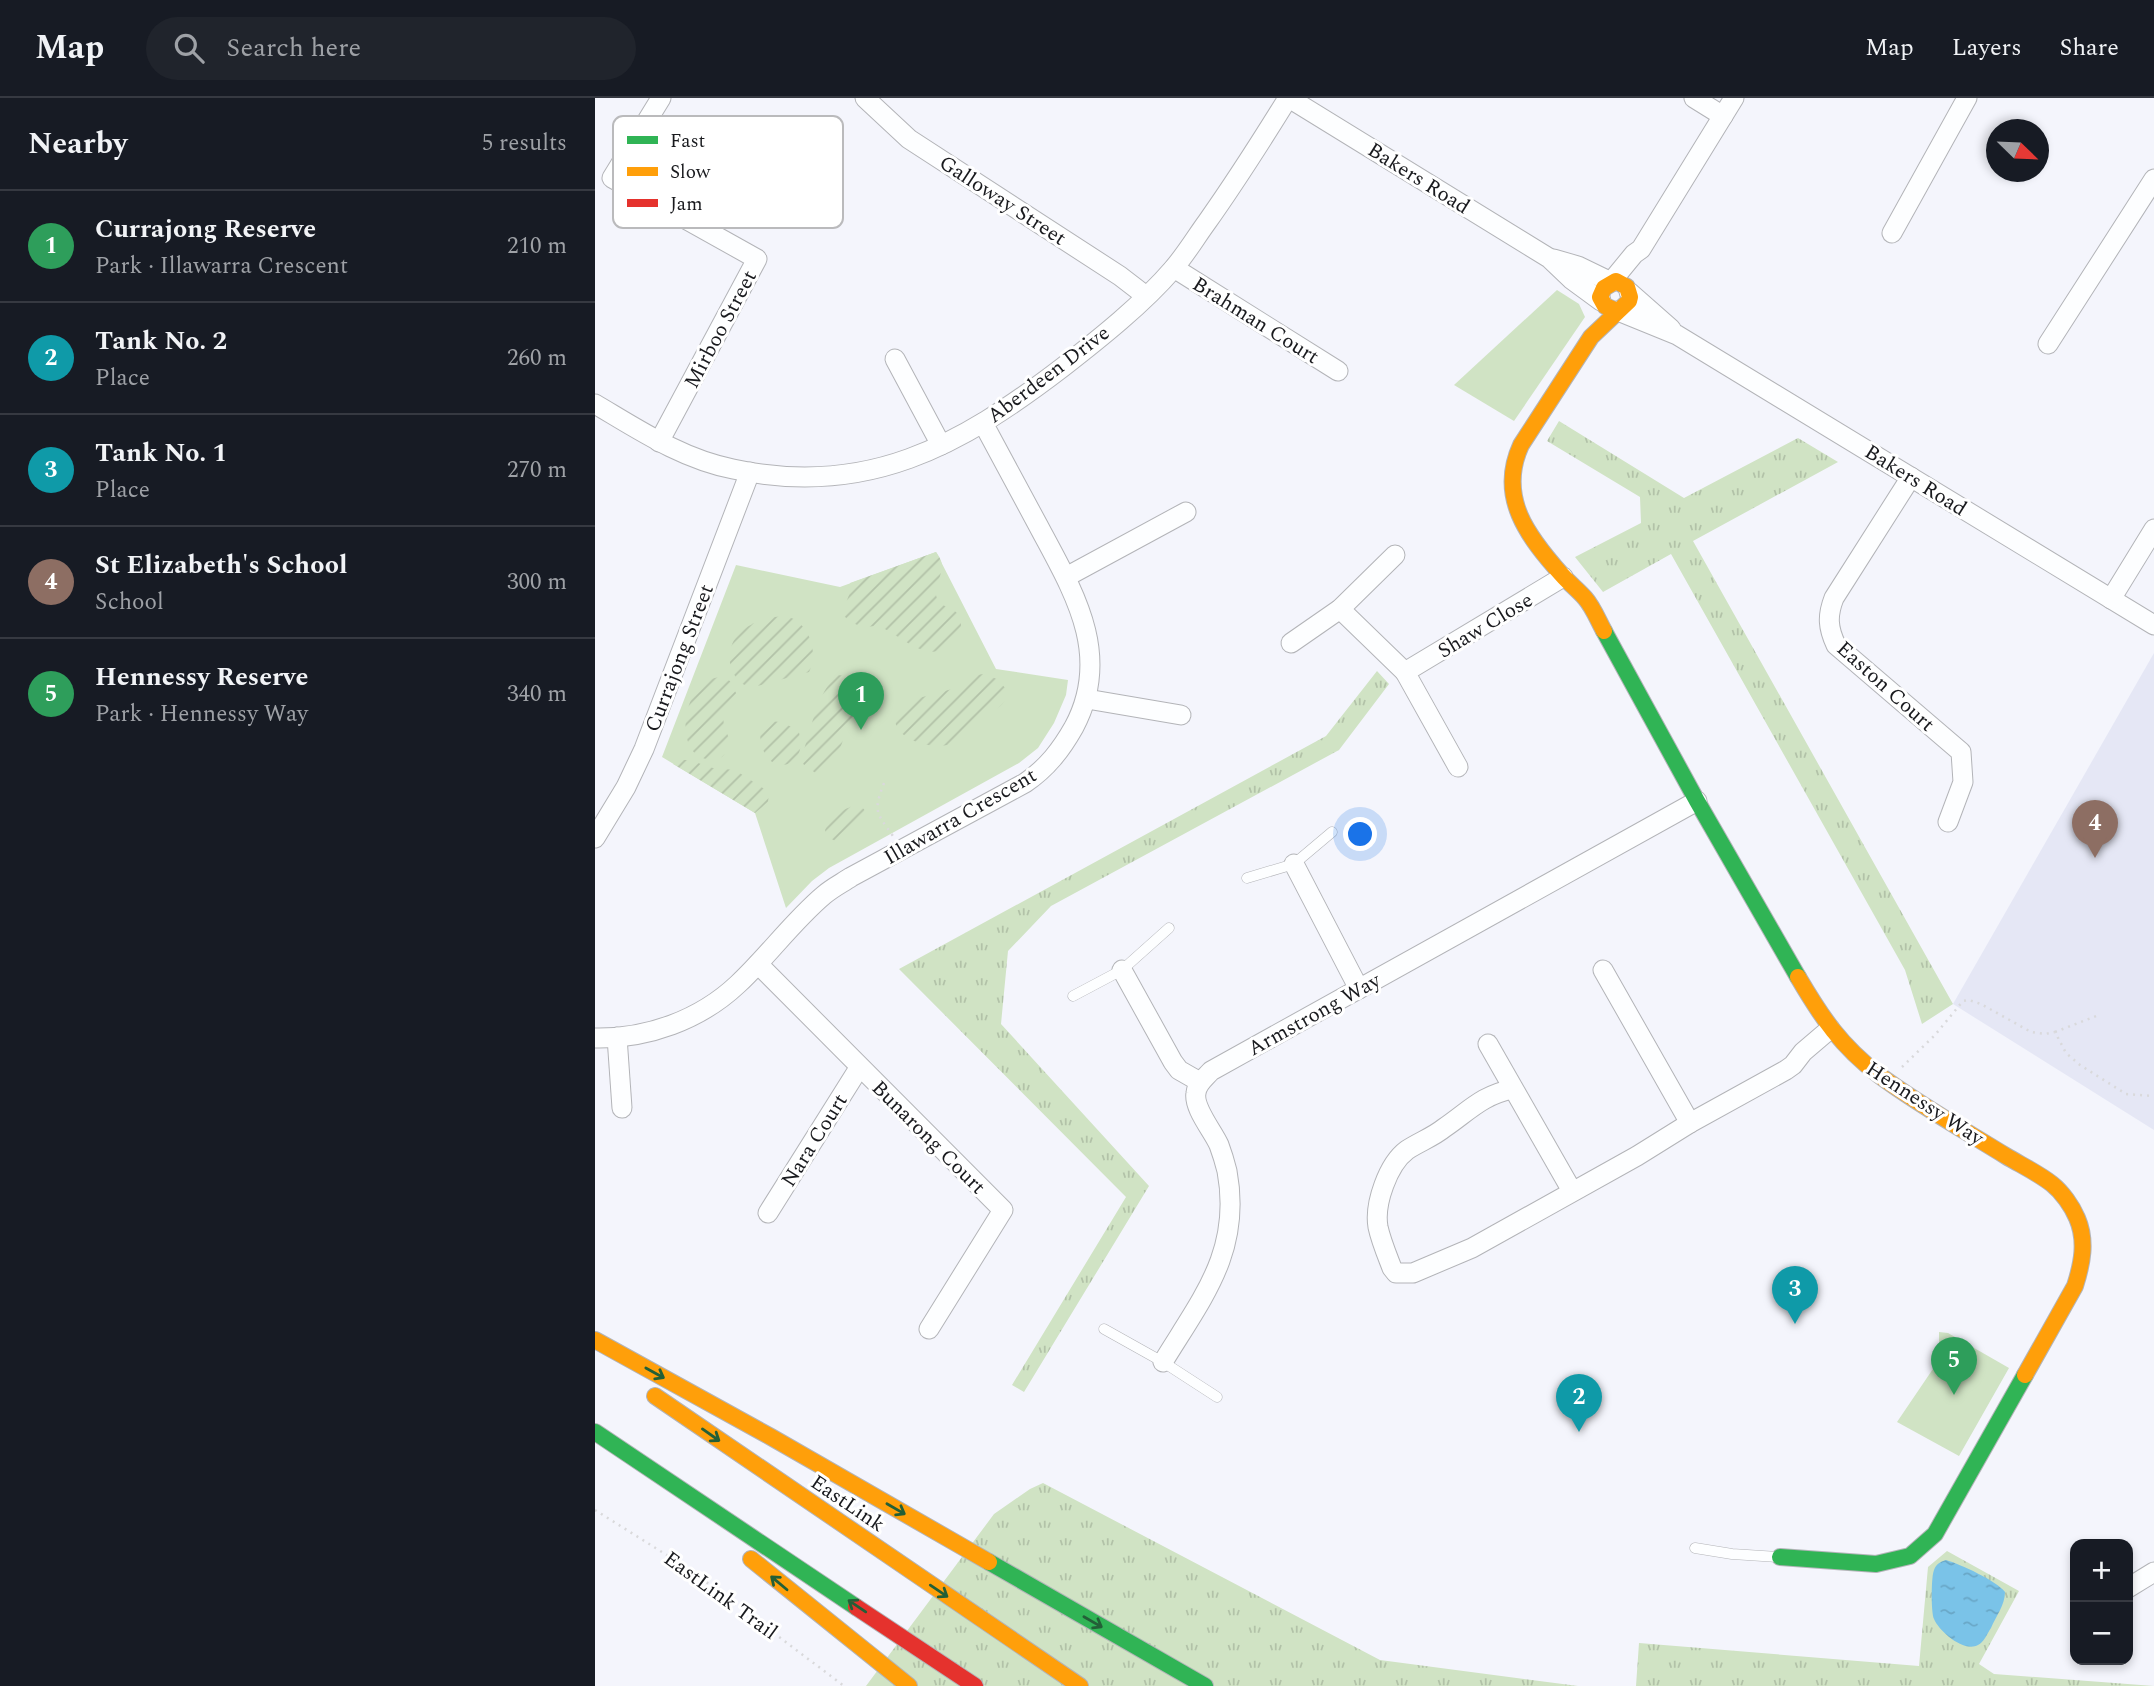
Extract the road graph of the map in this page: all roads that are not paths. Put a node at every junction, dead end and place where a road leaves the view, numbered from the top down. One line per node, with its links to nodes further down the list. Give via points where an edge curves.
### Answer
1 (661, 98): 7 (street, Mirboo Street)
2 (865, 98): 17 (street, Galloway Street, via 909,139)
3 (1289, 98): 13 (street, Bakers Road); 14 (street, Aberdeen Drive)
4 (1694, 98): 8 (street)
5 (1734, 98): 8 (street)
6 (1967, 98): 11 (street)
7 (650, 116)
8 (1723, 116): 12 (street)
9 (2154, 179): 21 (street)
10 (702, 228): 26 (street, Mirboo Street, via 757,259)
11 (1892, 233)
12 (1641, 249): 15 (street); 16 (street)
13 (1549, 258): 15 (street, Bakers Road); 18 (street, Bakers Road)
14 (1174, 268): 17 (street, Aberdeen Drive); 23 (street, Brahman Court)
15 (1611, 282): 16 (main road, via 1624,284); 18 (main road, via 1603,287)
16 (1629, 291): 18 (main road, via 1623,309); 19 (street, Bakers Road)
17 (1146, 296): 25 (street, Aberdeen Drive, via 1096,341)
18 (1609, 306): 19 (street, Bakers Road); 20 (street, Hennessy Way)
19 (1677, 335): 29 (street, Bakers Road)
20 (1591, 337): 34 (main road, Hennessy Way, via 1521,445 1512,485 1514,503 1529,536)
21 (2048, 344)
22 (895, 359): 27 (street)
23 (1338, 371)
24 (595, 404): 26 (street, Aberdeen Drive)
25 (983, 423): 27 (street, Aberdeen Drive); 33 (street, Illawarra Crescent)
26 (659, 442): 28 (street, Aberdeen Drive, via 696,459)
27 (941, 445): 28 (street, Aberdeen Drive, via 891,465 849,474 800,479)
28 (750, 472): 46 (street, Currajong Street, via 644,749)
29 (1912, 477): 35 (street, Bakers Road); 44 (street, Easton Court, via 1834,598 1830,631 1836,645 1961,752 1963,782)
30 (1186, 512): 33 (street)
31 (2154, 529): 35 (street)
32 (1395, 555): 36 (street)
33 (1066, 577): 40 (street, Illawarra Crescent, via 1086,629 1090,653)
34 (1563, 577): 39 (street, Shaw Close); 43 (main road, Hennessy Way, via 1586,599)
35 (2112, 599): 37 (street, Bakers Road)
36 (1340, 609): 38 (street); 39 (street)
37 (2154, 625)
38 (1291, 643)
39 (1405, 672): 42 (street)
40 (1087, 699): 41 (street); 50 (street, Illawarra Crescent, via 1069,736 1039,773 824,895)
41 (1181, 715)
42 (1458, 766)
43 (1697, 801): 53 (street, Armstrong Way); 55 (main road, Hennessy Way)
44 (1948, 822)
45 (1332, 832): 47 (lane)
46 (595, 838)
47 (1294, 864): 48 (lane); 53 (street)
48 (1247, 878)
49 (1169, 928): 51 (lane)
50 (758, 964): 56 (street, Illawarra Crescent, via 699,1012 656,1030); 59 (street, Bunarong Court)
51 (1122, 970): 54 (lane); 60 (street, via 1173,1062)
52 (1604, 970): 63 (street)
53 (1359, 989): 60 (street, Armstrong Way, via 1211,1071)
54 (1073, 996)
55 (1834, 1033): 63 (street, via 1806,1063 1793,1065); 74 (main road, Hennessy Way, via 1864,1065 1897,1089 2052,1184 2079,1219 2084,1252 2068,1298 1935,1534 1923,1547 1910,1556 1876,1564)
56 (617, 1037): 57 (street, Illawarra Crescent); 62 (street)
57 (595, 1038)
58 (1488, 1044): 61 (street)
59 (859, 1068): 65 (street, Nara Court); 66 (street, Bunarong Court, via 1003,1210)
60 (1200, 1082): 70 (street, via 1196,1104 1227,1170 1229,1231 1214,1279)
61 (1513, 1090): 64 (street); 64 (street, via 1494,1093 1395,1161 1385,1181 1378,1226 1391,1268 1396,1273 1413,1273 1442,1262)
62 (622, 1108)
63 (1690, 1123): 64 (street)
64 (1572, 1191)
65 (768, 1213)
66 (929, 1329)
67 (1104, 1329): 70 (lane)
68 (595, 1340): 80 (main road, one-way to 80)
69 (595, 1353): 79 (main road, EastLink, one-way to 79)
70 (1163, 1362): 71 (lane)
71 (1217, 1397)
72 (595, 1433): 77 (main road, one-way to 72); 78 (main road, one-way to 72)
73 (1695, 1548): 74 (lane, Hennessy Way)
74 (1780, 1557)
75 (2154, 1572): 76 (street)
76 (2133, 1585)
77 (909, 1686)
78 (975, 1686)
79 (1080, 1686)
80 (1205, 1686)

